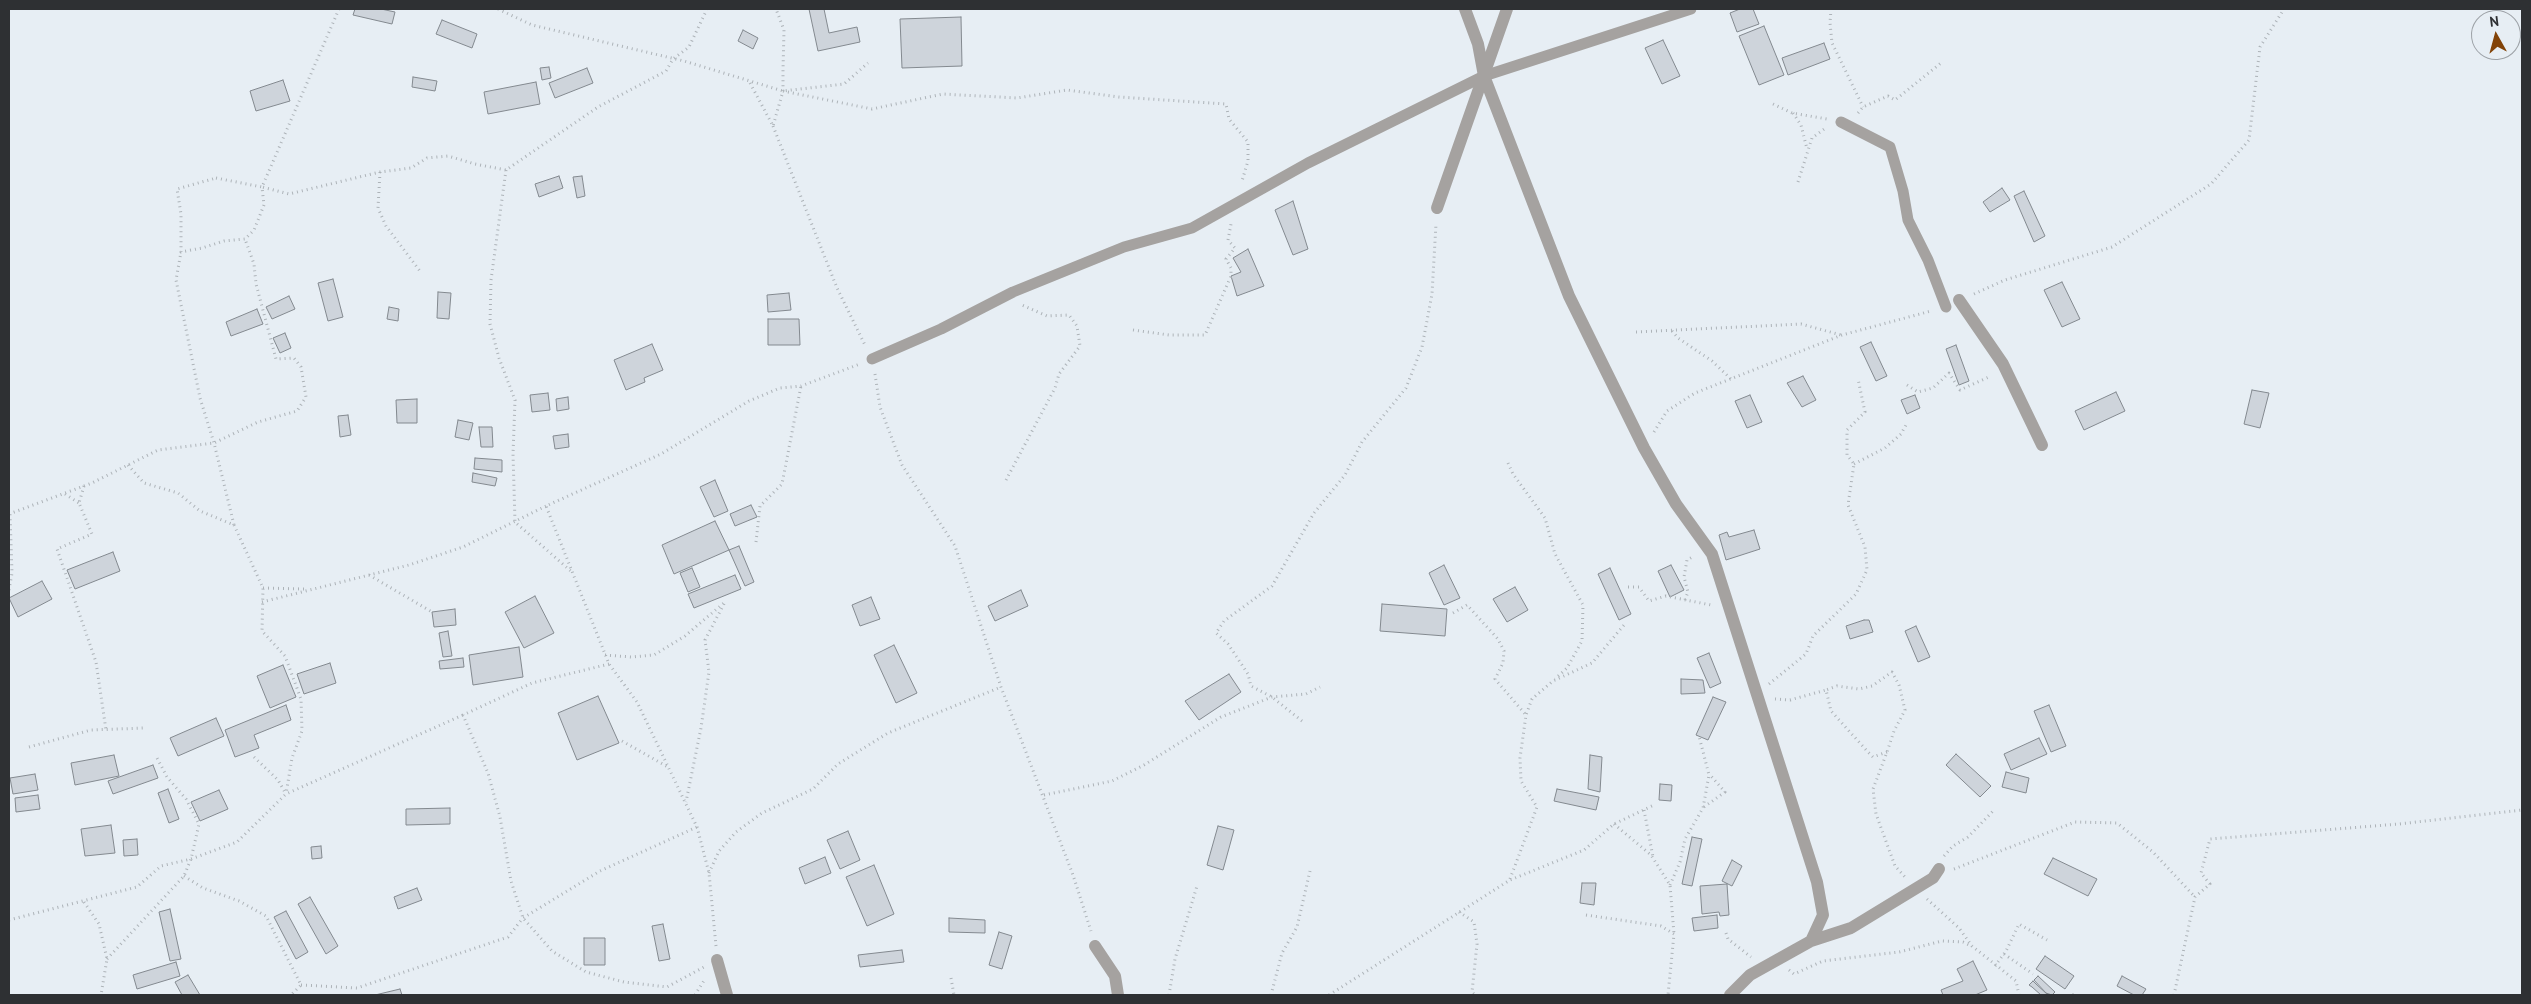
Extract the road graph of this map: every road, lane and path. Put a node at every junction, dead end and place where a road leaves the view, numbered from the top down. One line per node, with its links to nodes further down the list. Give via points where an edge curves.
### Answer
1 (339, 9): 24 (path)
2 (498, 9): 10 (path, via 532,25)
3 (708, 9): 10 (path, via 689,47)
4 (776, 9): 14 (path, via 784,30)
5 (1465, 9): 12 (street, via 1478,44)
6 (1507, 9): 12 (street)
7 (1691, 9): 12 (lane)
8 (1831, 9): 16 (path, via 1832,43)
9 (2284, 9): 20 (path, via 2260,47)
10 (673, 59): 13 (path); 22 (path, via 666,71 598,107)
11 (868, 63): 14 (path, via 844,84)
12 (1484, 76): 25 (lane, via 1308,163); 26 (street); 58 (street, via 1569,296 1644,448 1676,504)
13 (750, 82): 14 (path); 19 (path)
14 (783, 90): 19 (path); 25 (path, via 872,109 944,94 1017,98 1067,90 1226,104 1229,119 1248,142 1248,161)
15 (1773, 104): 17 (path)
16 (1863, 107)
17 (1792, 113): 18 (path); 21 (path, via 1801,125)
18 (1841, 122): 32 (lane, via 1890,147 1908,220)
19 (773, 126): 37 (path, via 837,288)
20 (2249, 140)
21 (1807, 149)
22 (506, 170): 23 (path, via 448,156 427,158 411,168); 55 (path, via 491,280 490,324 515,400)
23 (380, 172): 24 (path, via 289,194); 29 (path, via 378,208 386,226)
24 (262, 187): 27 (path, via 264,205 254,230); 28 (path, via 216,178 177,189)
25 (1236, 203): 30 (lane, via 1192,228 1124,247); 33 (path, via 1228,240 1235,248 1226,259 1231,276 1205,335)
26 (1436, 208): 78 (path, via 1432,294 1422,347 1406,388 1362,442 1345,475 1314,513 1272,586 1224,621 1216,633 1228,644 1248,674 1251,686)
27 (245, 239): 28 (path); 44 (path, via 276,359 294,358 301,367 306,397 297,411 258,422)
28 (181, 252): 44 (path, via 176,280 200,398)
29 (420, 271)
30 (1013, 292): 37 (lane, via 941,329); 49 (path, via 1020,304 1047,316 1069,315 1077,326 1080,346 1059,374 1055,388)
31 (1959, 300): 38 (street)
32 (1946, 307)
33 (1133, 330)
34 (1671, 330): 35 (path); 36 (path, via 1801,324); 40 (path)
35 (1636, 332)
36 (1842, 335)
37 (872, 359): 42 (path); 74 (path, via 880,407 902,465 955,546)
38 (2007, 373): 41 (path, via 1960,390 1950,373 1933,388 1918,392); 45 (street)
39 (1858, 379): 47 (path, via 1865,412 1847,430 1846,447 1847,455)
40 (1732, 380)
41 (1907, 385)
42 (801, 386): 53 (path, via 780,388 749,401 661,454); 57 (path, via 782,484 760,506)
43 (1906, 425): 47 (path, via 1885,448)
44 (214, 442): 48 (path, via 158,450); 56 (path)
45 (2042, 445)
46 (1508, 463): 73 (path, via 1512,474 1545,518 1555,554 1583,605 1582,641 1567,668)
47 (1854, 464): 77 (path, via 1848,505 1865,546 1868,570 1856,594 1813,636 1806,654)
48 (128, 465): 50 (path); 56 (path, via 144,483 178,493 200,512)
49 (1006, 480)
50 (84, 486): 51 (path); 52 (path)
51 (64, 494): 52 (path); 54 (path)
52 (79, 503): 83 (path, via 92,534 57,549 96,662)
53 (546, 506): 55 (path); 59 (path)
54 (10, 514): 63 (path, via 12,573)
55 (515, 522): 59 (path); 60 (path, via 463,547)
56 (234, 525): 62 (path)
57 (756, 542)
58 (1708, 548): 65 (path, via 1687,560 1684,577 1688,592); 67 (street)
59 (573, 573): 71 (path)
60 (369, 574): 64 (path); 68 (path)
61 (1628, 587): 65 (path, via 1640,587 1650,601 1666,596)
62 (263, 588): 64 (path); 66 (path)
63 (9, 590)
64 (308, 590): 66 (path)
65 (1685, 600): 67 (path)
66 (262, 602): 92 (path, via 262,631 285,656 301,699 302,731 292,758)
67 (1731, 611): 77 (street)
68 (432, 612)
69 (1453, 613): 80 (path, via 1468,605 1498,638 1504,651 1503,663 1495,679)
70 (1624, 625): 73 (path, via 1592,662)
71 (605, 655): 72 (path); 94 (path, via 654,655 685,636 725,602 705,640 709,672)
72 (609, 664): 79 (path, via 532,683); 90 (path, via 637,702)
73 (1553, 681): 80 (path, via 1532,699)
74 (1001, 687): 93 (path); 106 (path, via 888,733 846,759 813,789 762,813 736,832 719,851)
75 (1320, 687): 78 (path, via 1306,694)
76 (1826, 690): 77 (path, via 1790,700); 87 (path, via 1831,711 1868,752 1873,756); 87 (path, via 1837,686 1872,686 1892,672 1905,710)
77 (1759, 694): 121 (street, via 1817,882 1823,915)
78 (1272, 697): 81 (path); 93 (path, via 1221,717 1112,781)
79 (463, 715): 92 (path); 116 (path, via 488,773 500,817 511,881)
80 (1526, 715): 108 (path, via 1520,758 1521,781 1537,807)
81 (1302, 721)
82 (145, 728): 83 (path)
83 (106, 730): 86 (path, via 91,730)
84 (1700, 736): 91 (path)
85 (622, 741): 90 (path)
86 (29, 747)
87 (1888, 752): 111 (path, via 1873,789 1876,814 1895,866)
88 (156, 756): 103 (path, via 199,824)
89 (254, 757): 92 (path, via 278,780)
90 (668, 767): 94 (path)
91 (1709, 775): 96 (path); 96 (path, via 1725,792)
92 (286, 794): 103 (path, via 238,842)
93 (1044, 795): 122 (path)
94 (686, 803): 101 (path)
95 (1654, 805): 98 (path)
96 (1703, 808): 109 (path, via 1685,839)
97 (1995, 809): 104 (path, via 1968,837 1942,857)
98 (1644, 810): 100 (path); 102 (path)
99 (2522, 810): 112 (path, via 2399,824 2210,839 2201,873 2210,884)
100 (1614, 824): 102 (path); 108 (path, via 1584,850)
101 (697, 827): 106 (path); 116 (path, via 600,871)
102 (1653, 858): 109 (path)
103 (191, 859): 107 (path); 113 (path, via 161,866 137,887)
104 (1939, 869): 111 (street, via 1933,878); 112 (path, via 1942,874 2075,822 2117,822 2153,852)
105 (1310, 871): 140 (path, via 1297,927 1282,953)
106 (709, 873): 127 (path)
107 (184, 876): 126 (path); 133 (path, via 266,916)
108 (1510, 880): 114 (path)
109 (1670, 885): 119 (path)
110 (1198, 886): 139 (path)
111 (1914, 888): 121 (street, via 1851,928); 123 (path, via 1960,928)
112 (2195, 897): 146 (path)
113 (84, 902): 117 (path); 126 (path, via 99,924)
114 (1459, 912): 141 (path); 142 (path, via 1474,922 1477,944 1472,992)
115 (1586, 915): 119 (path, via 1661,926)
116 (523, 918): 127 (path, via 552,951 586,972 624,982 666,987); 133 (path, via 508,937 357,988)
117 (9, 920)
118 (1726, 933): 130 (path, via 1728,939)
119 (1674, 934): 143 (path)
120 (2047, 940): 125 (path, via 2019,924)
121 (1811, 941): 124 (street)
122 (1096, 946): 138 (street, via 1115,976)
123 (1972, 946): 128 (path); 129 (path, via 1942,941 1899,952 1823,961 1794,974)
124 (1795, 950): 129 (street); 130 (street)
125 (2004, 954): 128 (path); 131 (path)
126 (107, 959): 134 (path)
127 (717, 960): 136 (street)
128 (1995, 966): 145 (path, via 2016,981)
129 (1785, 967)
130 (1761, 969): 144 (street)
131 (2033, 974)
132 (951, 978): 137 (path)
133 (301, 985): 135 (path)
134 (101, 995)
135 (290, 995)
136 (727, 995)
137 (954, 995)
138 (1118, 995)
139 (1169, 995)
140 (1271, 995)
141 (1329, 995)
142 (1475, 995)
143 (1668, 995)
144 (1730, 995)
145 (2019, 995)
146 (2174, 995)

